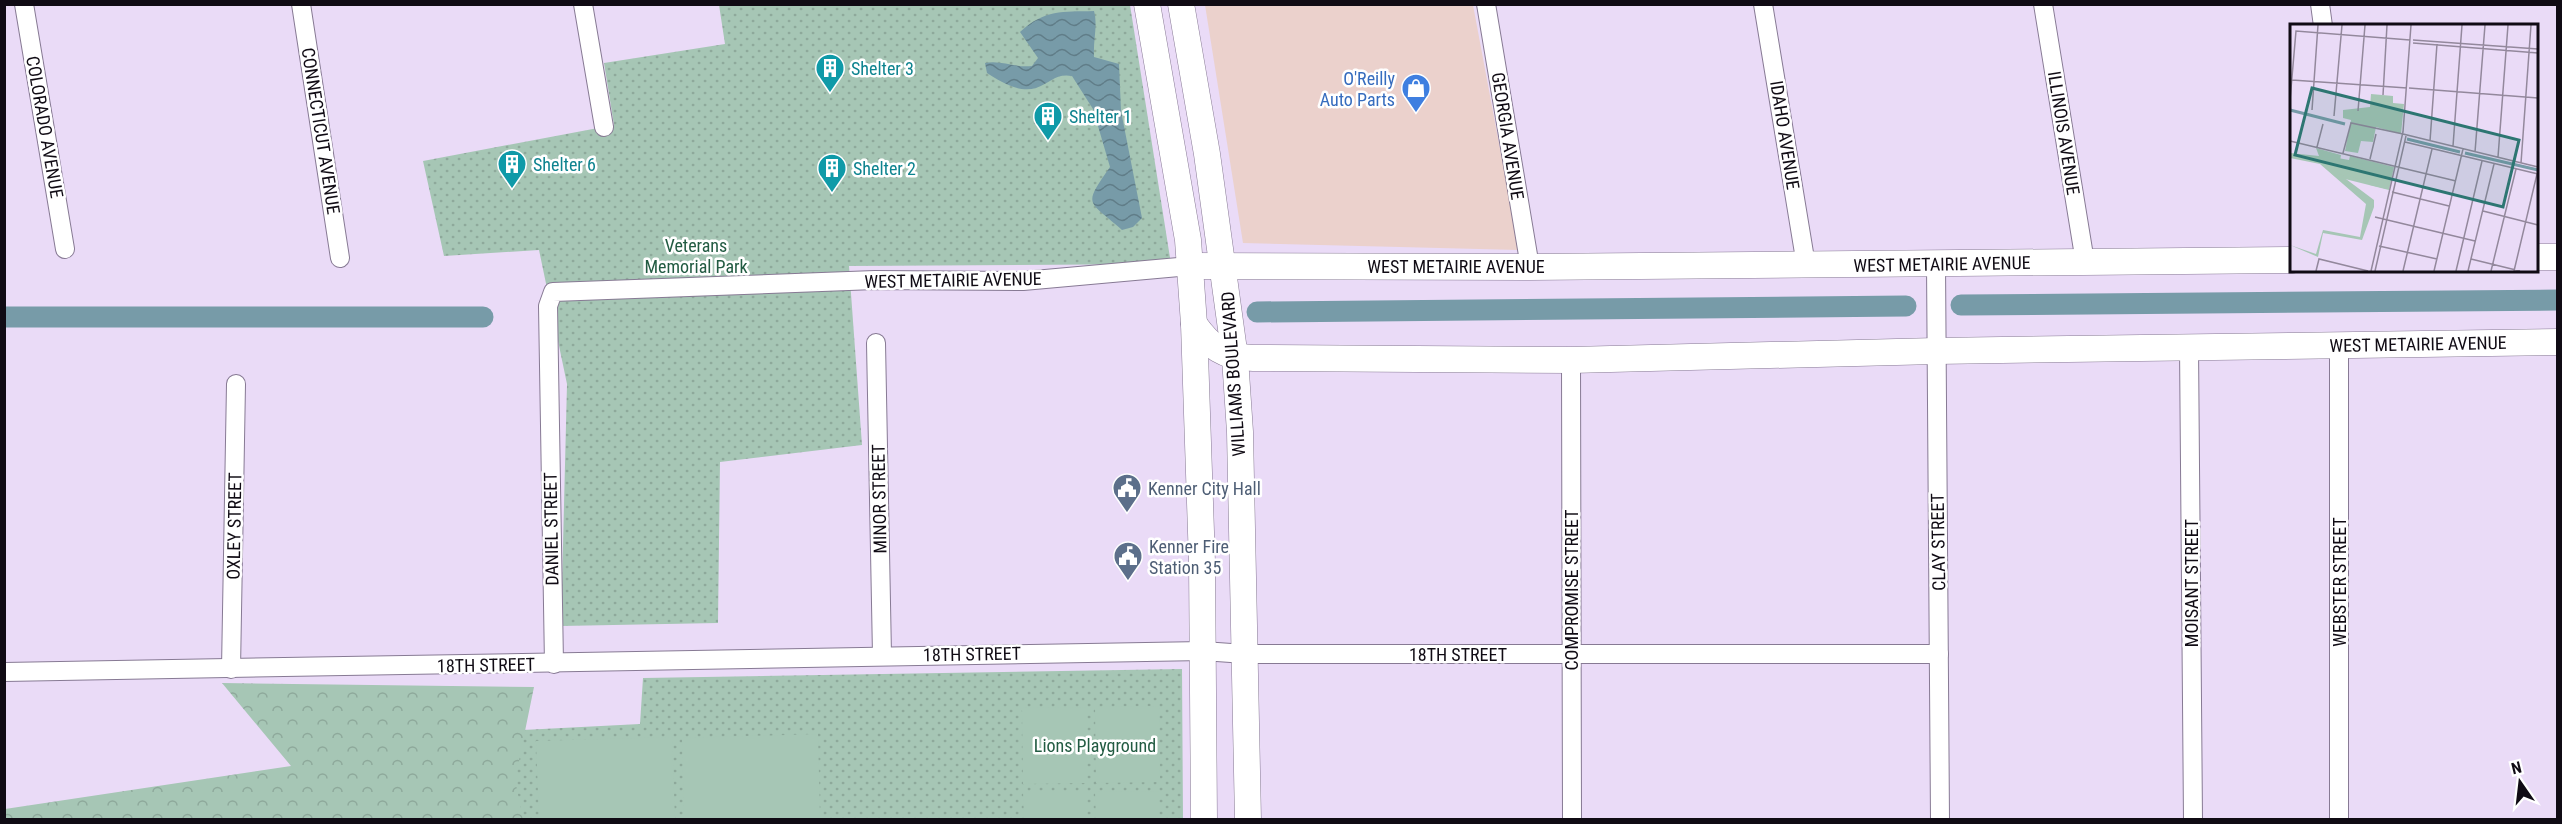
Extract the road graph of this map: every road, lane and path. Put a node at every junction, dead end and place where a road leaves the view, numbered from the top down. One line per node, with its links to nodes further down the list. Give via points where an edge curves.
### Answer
1 (24, 4): 12 (street, COLORADO AVENUE)
2 (301, 4): 15 (street, CONNECTICUT AVENUE)
3 (584, 4): 11 (street)
4 (1147, 4): 21 (main road, WILLIAMS BOULEVARD)
5 (1181, 4): 19 (main road, WILLIAMS BOULEVARD)
6 (1486, 4): 22 (street, GEORGIA AVENUE)
7 (1763, 4): 20 (street, IDAHO AVENUE)
8 (2043, 4): 17 (street, ILLINOIS AVENUE)
9 (2320, 4): 10 (street)
10 (2323, 24)
11 (604, 127)
12 (65, 249)
13 (2538, 257): 14 (main road)
14 (2558, 257)
15 (340, 258)
16 (2290, 260): 17 (main road, WEST METAIRIE AVENUE)
17 (2085, 262): 18 (main road, WEST METAIRIE AVENUE)
18 (1936, 264): 20 (main road, WEST METAIRIE AVENUE); 29 (street, CLAY STREET)
19 (1223, 265): 21 (main road, WEST METAIRIE AVENUE); 22 (main road, WEST METAIRIE AVENUE); 30 (main road, WILLIAMS BOULEVARD)
20 (1806, 265): 22 (main road, WEST METAIRIE AVENUE)
21 (1190, 266): 23 (main road, WILLIAMS BOULEVARD); 24 (street, WEST METAIRIE AVENUE, via 1023,281 875,280 553,292 548,306)
22 (1530, 267)
23 (1194, 324): 30 (main road, via 1210,345); 34 (main road, WILLIAMS BOULEVARD)
24 (548, 342): 40 (street, DANIEL STREET)
25 (2558, 342): 27 (main road, WEST METAIRIE AVENUE)
26 (876, 343): 39 (street, MINOR STREET)
27 (2339, 345): 28 (main road, WEST METAIRIE AVENUE); 48 (street, WEBSTER STREET)
28 (2189, 346): 29 (main road, WEST METAIRIE AVENUE); 47 (street, MOISANT STREET)
29 (1936, 351): 31 (main road, WEST METAIRIE AVENUE); 38 (street, CLAY STREET)
30 (1235, 357): 31 (main road, WEST METAIRIE AVENUE); 33 (main road, WILLIAMS BOULEVARD)
31 (1571, 360): 36 (street, COMPROMISE STREET)
32 (236, 384): 41 (street, OXLEY STREET)
33 (1242, 546): 34 (main road); 37 (main road, WILLIAMS BOULEVARD)
34 (1202, 550): 35 (main road, WILLIAMS BOULEVARD)
35 (1203, 651): 37 (street, 18TH STREET); 39 (street, 18TH STREET); 43 (main road, WILLIAMS BOULEVARD)
36 (1570, 653): 37 (street, 18TH STREET); 38 (street, 18TH STREET); 45 (street, COMPROMISE STREET)
37 (1245, 654): 44 (main road, WILLIAMS BOULEVARD)
38 (1939, 654): 46 (street, CLAY STREET)
39 (882, 655): 40 (street, 18TH STREET)
40 (554, 664): 41 (street, 18TH STREET)
41 (231, 669): 42 (street, 18TH STREET)
42 (4, 672)
43 (1204, 819)
44 (1248, 819)
45 (1572, 819)
46 (1940, 819)
47 (2193, 819)
48 (2339, 819)

